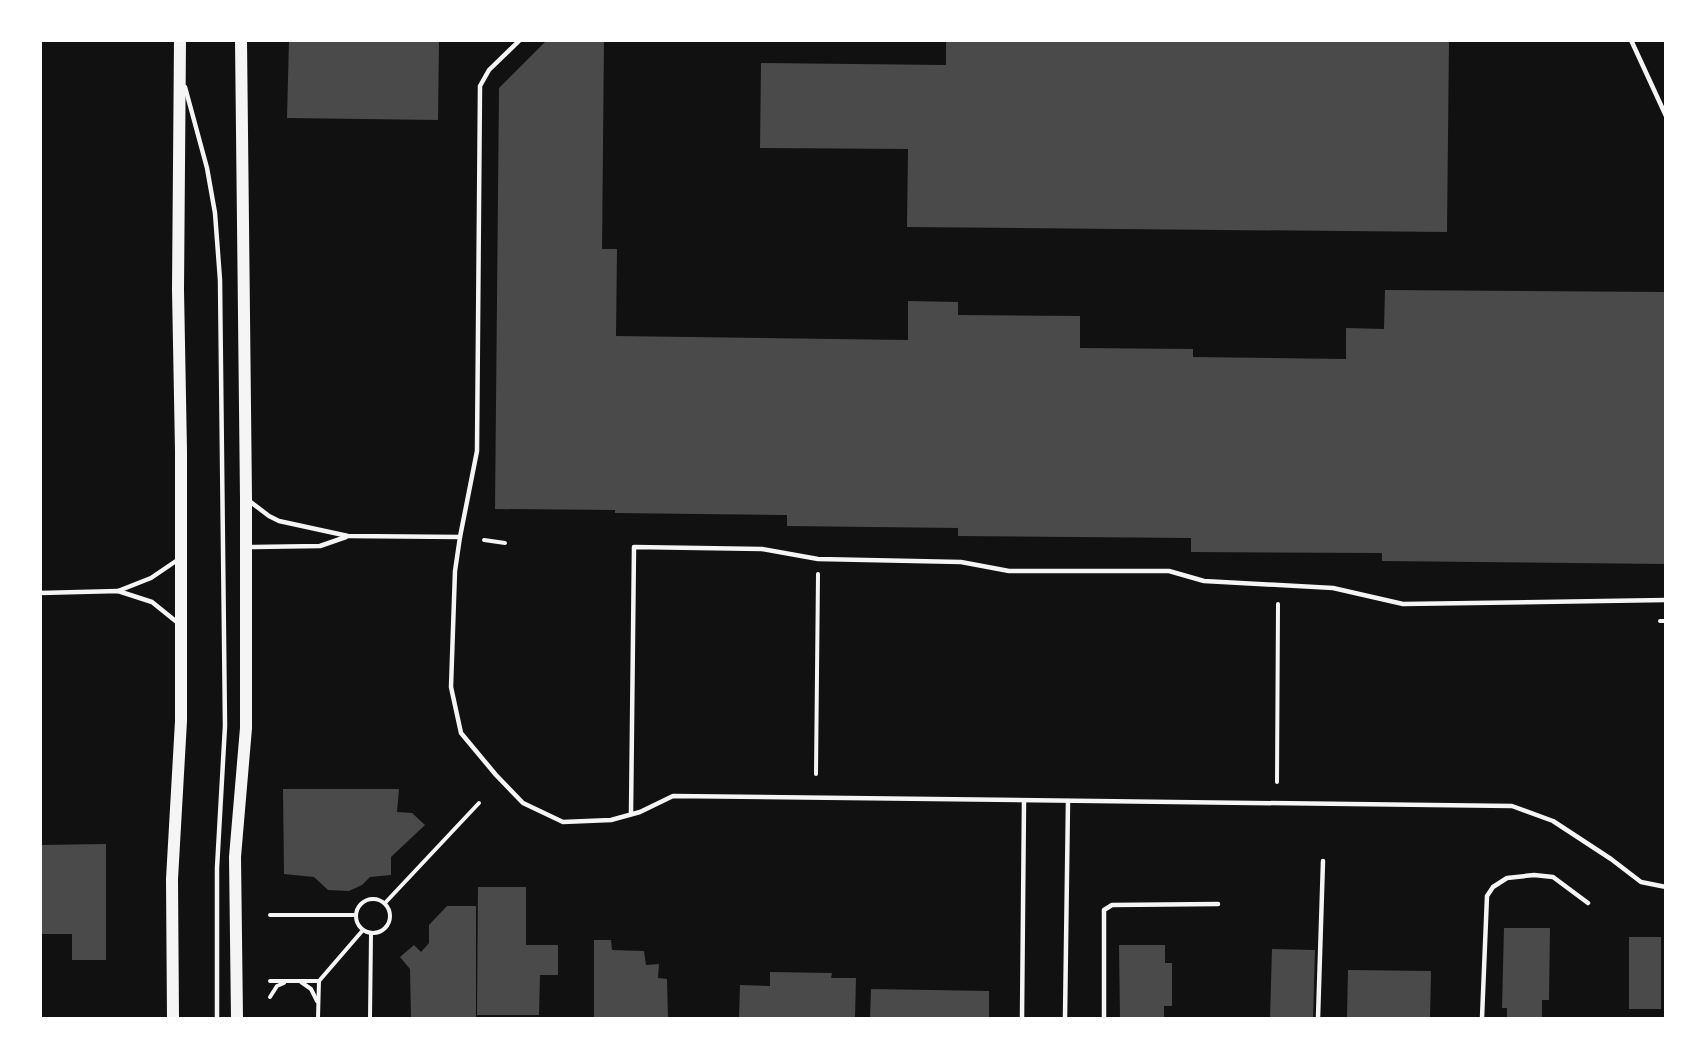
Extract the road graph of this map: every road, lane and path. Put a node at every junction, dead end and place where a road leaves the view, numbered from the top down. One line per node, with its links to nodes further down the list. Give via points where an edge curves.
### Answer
1 (180, 40): 5 (main road)
2 (241, 40): 7 (main road)
3 (520, 40): 9 (lane, via 489,70 480,86 477,451)
4 (1631, 40): 6 (lane)
5 (180, 64): 13 (main road); 42 (lane, via 207,168 220,280 225,726 218,868)
6 (1665, 116)
7 (246, 499): 8 (lane, via 279,521); 12 (main road)
8 (348, 536): 9 (lane); 12 (lane, via 320,546)
9 (460, 537): 25 (lane, via 451,687 460,733 523,803 563,822 611,820)
10 (484, 540): 11 (path)
11 (505, 543)
12 (246, 548): 43 (main road, via 246,728 235,857)
13 (181, 558): 15 (lane, via 151,579); 19 (main road)
14 (818, 574): 20 (path)
15 (118, 591): 16 (lane); 19 (lane, via 152,602)
16 (40, 593)
17 (1665, 600): 25 (lane, via 1403,604 1333,588 1204,581 1169,571 1009,571 961,562 818,559 762,549 634,547)
18 (1278, 604): 21 (path)
19 (181, 626): 41 (main road, via 181,721 172,879)
20 (816, 774)
21 (1277, 782)
22 (1024, 801): 23 (lane); 25 (lane, via 674,796); 46 (lane)
23 (1068, 801): 27 (lane, via 1512,806 1553,821 1641,882); 47 (lane)
24 (479, 803): 28 (path)
25 (631, 814)
26 (1323, 861): 49 (lane)
27 (1665, 887)
28 (386, 903): 32 (path, via 376,898 365,900); 34 (path, via 390,920 383,930)
29 (1588, 903): 50 (lane, via 1553,877 1507,878 1493,887 1487,896)
30 (1218, 904): 48 (lane, via 1112,905 1104,910)
31 (270, 915): 32 (path)
32 (356, 915): 33 (path)
33 (363, 930): 34 (path); 38 (path)
34 (371, 933): 45 (path)
35 (270, 981): 36 (path)
36 (287, 981): 37 (path); 39 (path, via 277,986)
37 (301, 981): 38 (path); 40 (path, via 315,994)
38 (318, 981): 40 (path)
39 (270, 997)
40 (318, 1004): 44 (path)
41 (173, 1018)
42 (217, 1018)
43 (237, 1018)
44 (318, 1018)
45 (370, 1018)
46 (1022, 1018)
47 (1065, 1018)
48 (1104, 1018)
49 (1318, 1018)
50 (1482, 1018)

